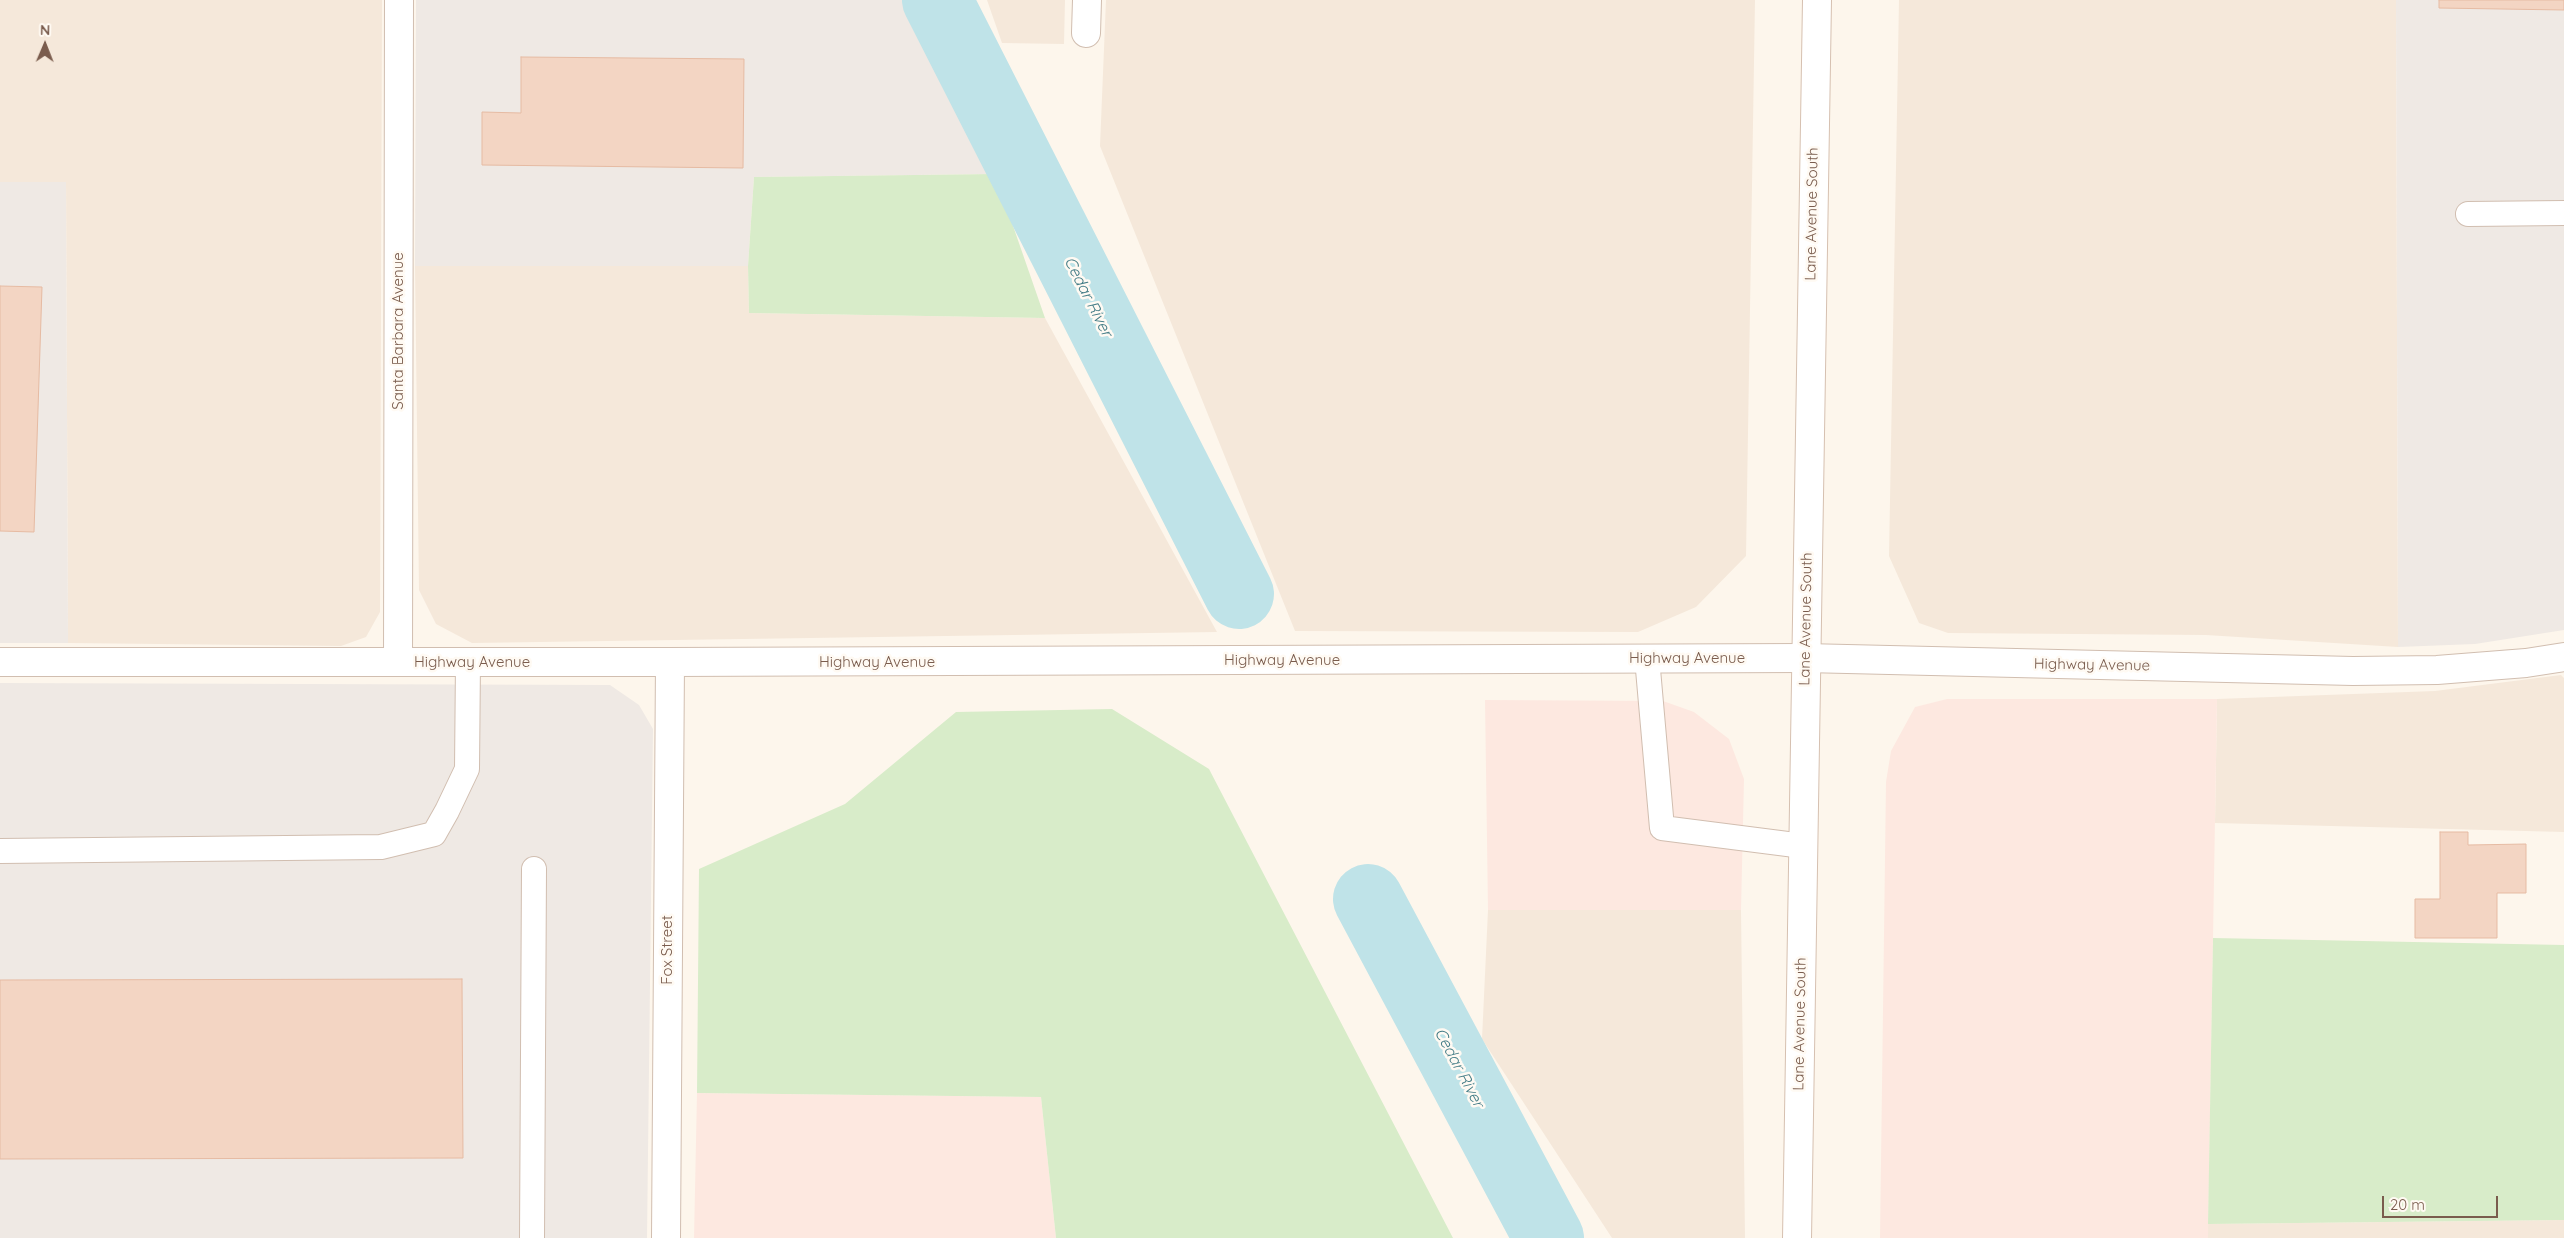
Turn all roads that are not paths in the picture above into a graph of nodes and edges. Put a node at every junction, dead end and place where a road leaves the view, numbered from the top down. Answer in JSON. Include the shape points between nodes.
{"nodes":[{"id":1,"x":399,"y":0,"type":"edge"},
{"id":2,"x":1087,"y":0,"type":"edge"},
{"id":3,"x":1817,"y":0,"type":"edge"},
{"id":4,"x":1086,"y":33,"type":"dead end"},
{"id":5,"x":2564,"y":213,"type":"edge"},
{"id":6,"x":2468,"y":214,"type":"dead end"},
{"id":7,"x":2564,"y":657,"type":"edge"},
{"id":8,"x":1647,"y":658,"type":"junction"},
{"id":9,"x":1805,"y":658,"type":"junction"},
{"id":10,"x":0,"y":662,"type":"edge"},
{"id":11,"x":398,"y":662,"type":"junction"},
{"id":12,"x":468,"y":662,"type":"junction"},
{"id":13,"x":670,"y":662,"type":"junction"},
{"id":14,"x":1803,"y":846,"type":"junction"},
{"id":15,"x":0,"y":851,"type":"edge"},
{"id":16,"x":534,"y":869,"type":"dead end"},
{"id":17,"x":532,"y":1238,"type":"edge"},
{"id":18,"x":666,"y":1238,"type":"edge"},
{"id":19,"x":1797,"y":1238,"type":"edge"}],
"edges":[{"from":1,"to":11,"type":"street","name":"Santa Barbara Avenue"},
{"from":2,"to":4,"type":"street"},
{"from":3,"to":9,"type":"street","name":"Lane Avenue South"},
{"from":5,"to":6,"type":"lane"},
{"from":7,"to":9,"type":"street","name":"Highway Avenue","via":[[2438,670],[2353,671]]},
{"from":8,"to":9,"type":"street","name":"Highway Avenue"},
{"from":8,"to":13,"type":"street","name":"Highway Avenue"},
{"from":8,"to":14,"type":"lane","via":[[1662,828]]},
{"from":9,"to":14,"type":"street","name":"Lane Avenue South"},
{"from":10,"to":11,"type":"street","name":"Highway Avenue"},
{"from":11,"to":12,"type":"street","name":"Highway Avenue"},
{"from":12,"to":13,"type":"street","name":"Highway Avenue"},
{"from":12,"to":15,"type":"lane","via":[[467,769],[434,834],[381,847]]},
{"from":13,"to":18,"type":"street","name":"Fox Street"},
{"from":14,"to":19,"type":"street","name":"Lane Avenue South"},
{"from":16,"to":17,"type":"lane"}]}
